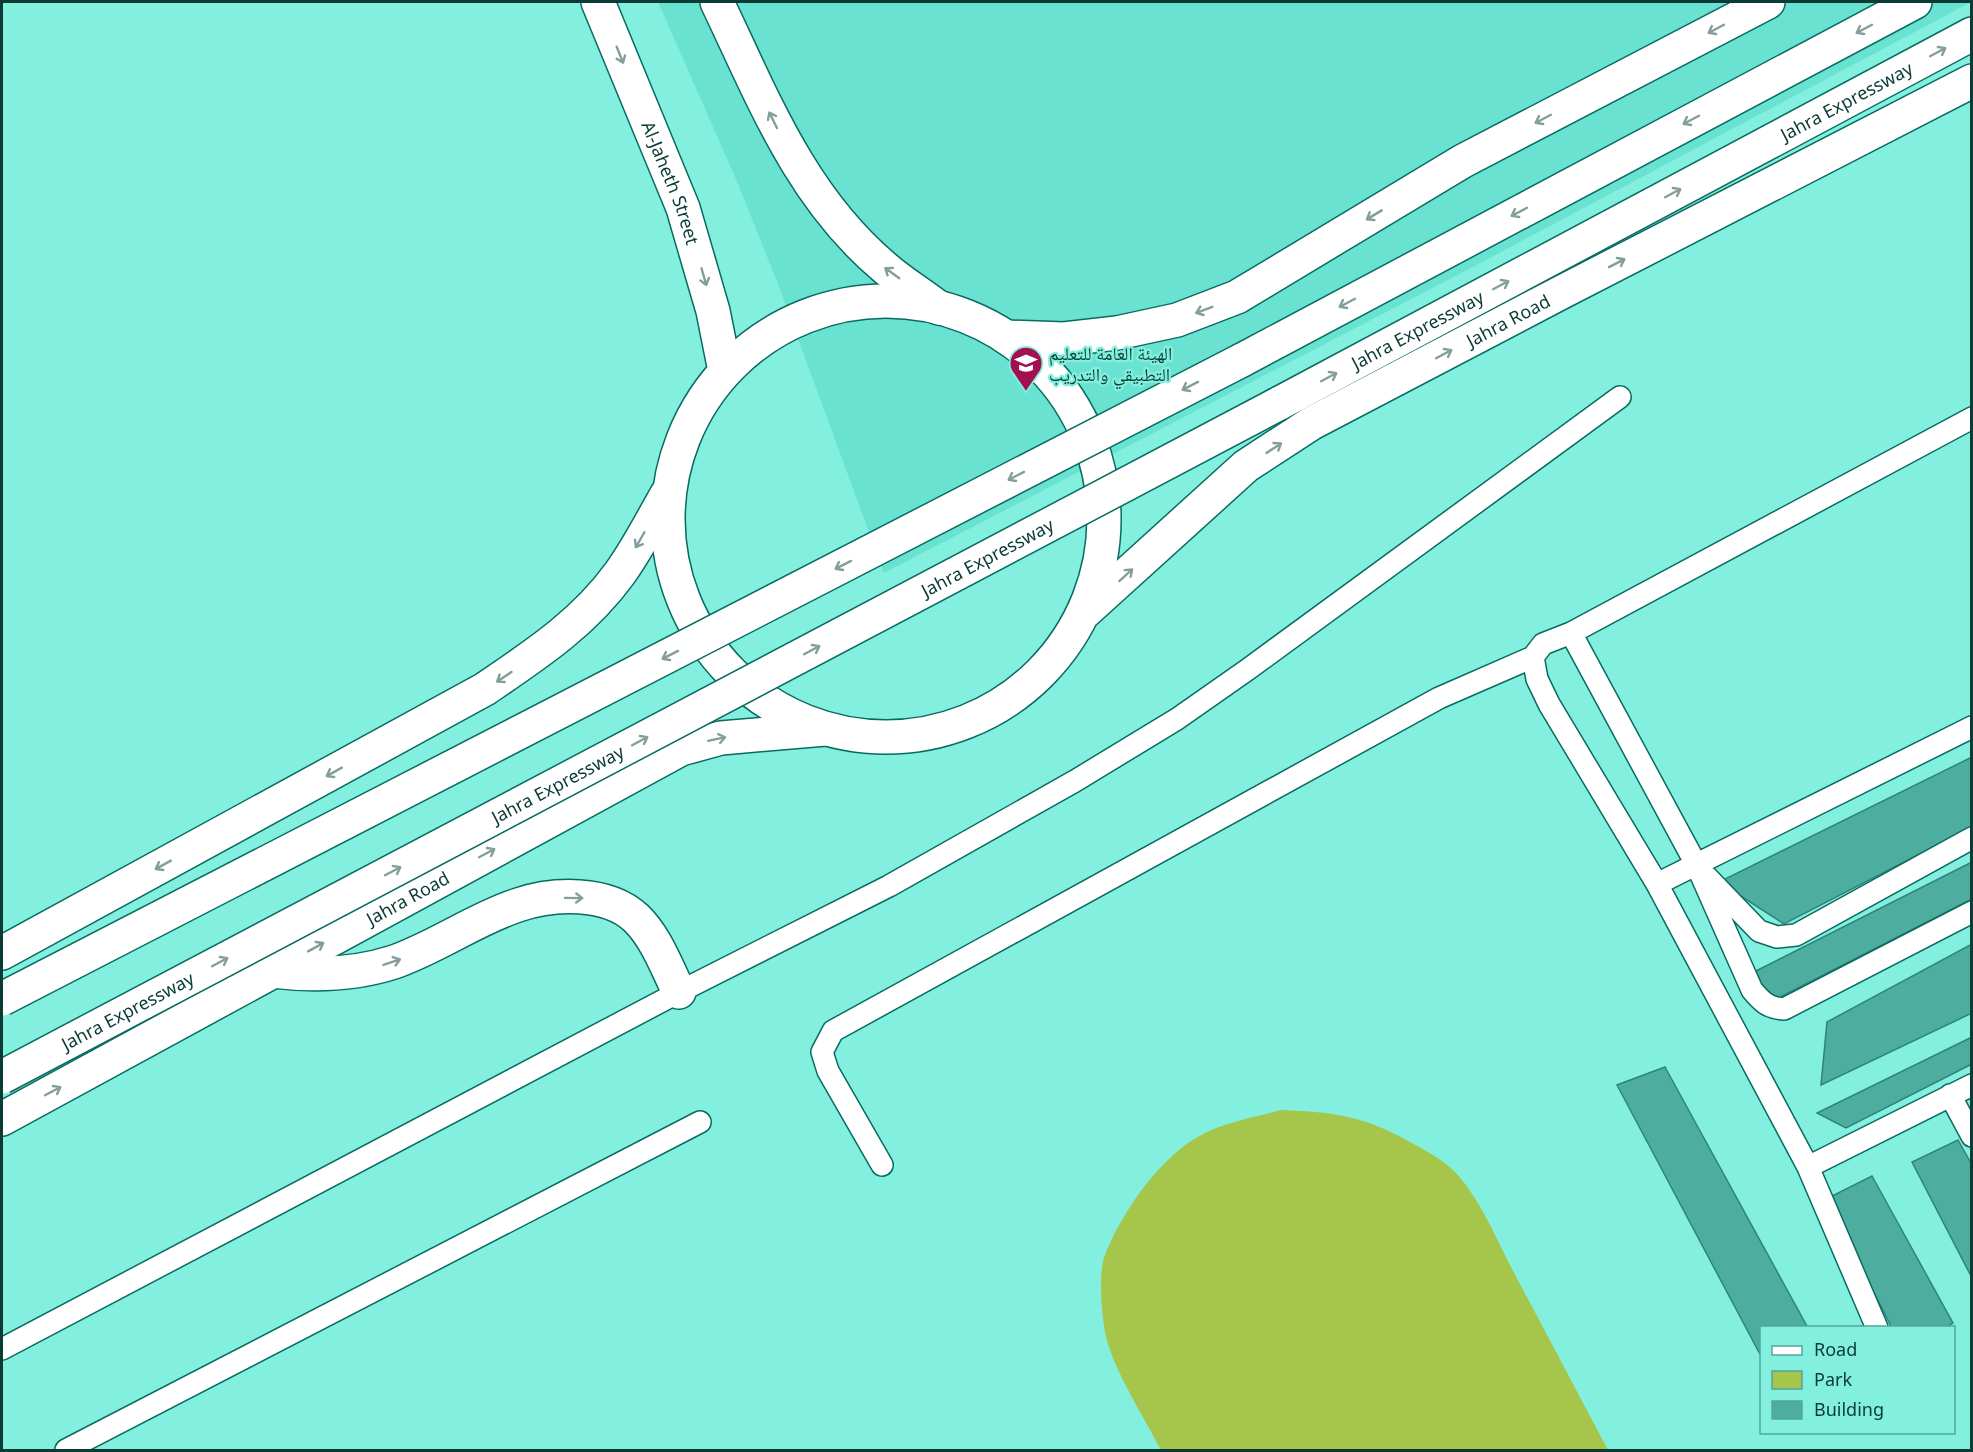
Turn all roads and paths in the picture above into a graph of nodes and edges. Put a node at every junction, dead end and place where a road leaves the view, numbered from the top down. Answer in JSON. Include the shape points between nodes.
{"nodes":[{"id":1,"x":598,"y":2,"type":"edge"},
{"id":2,"x":717,"y":2,"type":"edge"},
{"id":3,"x":1768,"y":2,"type":"edge"},
{"id":4,"x":1915,"y":2,"type":"edge"},
{"id":5,"x":1971,"y":34,"type":"edge"},
{"id":6,"x":1965,"y":88,"type":"edge"},
{"id":7,"x":939,"y":308,"type":"junction"},
{"id":8,"x":1006,"y":337,"type":"junction"},
{"id":9,"x":725,"y":371,"type":"junction"},
{"id":10,"x":1620,"y":397,"type":"dead end"},
{"id":11,"x":1971,"y":418,"type":"edge"},
{"id":12,"x":669,"y":490,"type":"junction"},
{"id":13,"x":1083,"y":614,"type":"junction"},
{"id":14,"x":1571,"y":633,"type":"junction"},
{"id":15,"x":1533,"y":657,"type":"junction"},
{"id":16,"x":1971,"y":727,"type":"edge"},
{"id":17,"x":829,"y":729,"type":"junction"},
{"id":18,"x":1971,"y":838,"type":"edge"},
{"id":19,"x":1697,"y":867,"type":"junction"},
{"id":20,"x":1657,"y":884,"type":"junction"},
{"id":21,"x":1971,"y":912,"type":"edge"},
{"id":22,"x":2,"y":953,"type":"edge"},
{"id":23,"x":272,"y":971,"type":"junction"},
{"id":24,"x":679,"y":992,"type":"junction"},
{"id":25,"x":2,"y":999,"type":"edge"},
{"id":26,"x":2,"y":1077,"type":"edge"},
{"id":27,"x":1971,"y":1085,"type":"edge"},
{"id":28,"x":1950,"y":1095,"type":"junction"},
{"id":29,"x":2,"y":1119,"type":"edge"},
{"id":30,"x":700,"y":1122,"type":"dead end"},
{"id":31,"x":1971,"y":1136,"type":"edge"},
{"id":32,"x":882,"y":1165,"type":"dead end"},
{"id":33,"x":1808,"y":1167,"type":"junction"},
{"id":34,"x":1875,"y":1326,"type":"edge"},
{"id":35,"x":2,"y":1349,"type":"edge"},
{"id":36,"x":66,"y":1450,"type":"edge"}],
"edges":[{"from":1,"to":9,"type":"main road","name":"Al-Jaheth Street","one_way":true,"via":[[683,208],[713,311]]},
{"from":7,"to":2,"type":"main road","one_way":true,"via":[[884,267],[817,195],[788,151]]},
{"from":3,"to":8,"type":"main road","one_way":true,"via":[[1463,162],[1237,297],[1177,320],[1117,333],[1064,339]]},
{"from":4,"to":25,"type":"main road","one_way":true,"bridge":true,"via":[[1242,360]]},
{"from":26,"to":5,"type":"main road","name":"Jahra Expressway","one_way":true,"bridge":true},
{"from":13,"to":6,"type":"main road","name":"Jahra Road","one_way":true,"via":[[1246,466],[1312,423],[1562,291]]},
{"from":7,"to":8,"type":"main road"},
{"from":7,"to":9,"type":"main road","via":[[884,302],[840,306],[808,315],[750,348]]},
{"from":8,"to":13,"type":"main road","via":[[1034,358],[1064,393],[1092,445],[1105,513],[1103,547]]},
{"from":9,"to":12,"type":"main road","via":[[688,426]]},
{"from":10,"to":24,"type":"lane","via":[[1177,719],[889,886]]},
{"from":11,"to":14,"type":"lane"},
{"from":12,"to":17,"type":"main road","via":[[667,524],[680,593],[714,654],[765,700]]},
{"from":12,"to":22,"type":"main road","one_way":true,"via":[[621,572],[589,611],[551,645],[485,689]]},
{"from":13,"to":17,"type":"main road","via":[[1052,660],[1020,691],[961,723],[896,736]]},
{"from":14,"to":15,"type":"lane","via":[[1543,644]]},
{"from":14,"to":19,"type":"lane"},
{"from":15,"to":20,"type":"lane","via":[[1548,704]]},
{"from":15,"to":32,"type":"lane","via":[[1439,698],[833,1030],[822,1052],[828,1071]]},
{"from":16,"to":19,"type":"lane"},
{"from":23,"to":17,"type":"main road","name":"Jahra Road","one_way":true,"via":[[681,749],[721,738]]},
{"from":18,"to":19,"type":"lane","via":[[1796,935],[1777,938],[1759,931]]},
{"from":19,"to":20,"type":"lane"},
{"from":19,"to":21,"type":"lane","via":[[1752,990],[1771,1008],[1784,1009]]},
{"from":20,"to":33,"type":"lane"},
{"from":23,"to":24,"type":"main road","one_way":true,"via":[[302,974],[363,970],[421,952],[518,905],[578,897],[608,902],[635,917],[653,939]]},
{"from":29,"to":23,"type":"main road","name":"Jahra Road","one_way":true},
{"from":24,"to":35,"type":"lane"},
{"from":27,"to":28,"type":"lane"},
{"from":28,"to":31,"type":"lane"},
{"from":28,"to":33,"type":"lane"},
{"from":30,"to":36,"type":"lane"},
{"from":33,"to":34,"type":"lane"}]}
